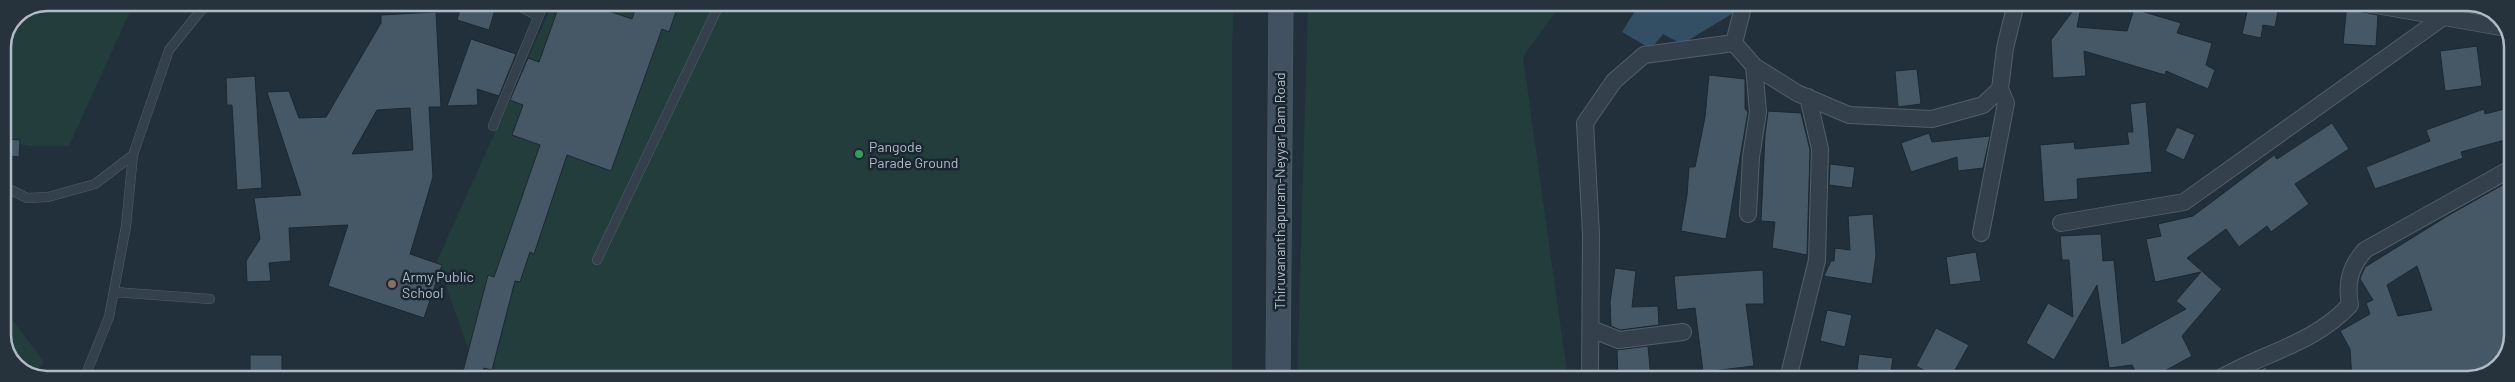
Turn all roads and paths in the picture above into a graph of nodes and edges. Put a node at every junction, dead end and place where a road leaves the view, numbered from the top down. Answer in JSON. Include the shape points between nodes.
{"nodes":[{"id":1,"x":200,"y":11,"type":"edge"},
{"id":2,"x":529,"y":11,"type":"edge"},
{"id":3,"x":540,"y":11,"type":"edge"},
{"id":4,"x":716,"y":11,"type":"edge"},
{"id":5,"x":1281,"y":12,"type":"edge"},
{"id":6,"x":1742,"y":12,"type":"edge"},
{"id":7,"x":2014,"y":12,"type":"edge"},
{"id":8,"x":2411,"y":12,"type":"edge"},
{"id":9,"x":538,"y":16,"type":"junction"},
{"id":10,"x":2442,"y":18,"type":"junction"},
{"id":11,"x":2498,"y":27,"type":"edge"},
{"id":12,"x":1734,"y":43,"type":"junction"},
{"id":13,"x":1754,"y":66,"type":"junction"},
{"id":14,"x":2000,"y":89,"type":"junction"},
{"id":15,"x":1808,"y":97,"type":"junction"},
{"id":16,"x":493,"y":126,"type":"dead end"},
{"id":17,"x":133,"y":155,"type":"junction"},
{"id":18,"x":2504,"y":173,"type":"edge"},
{"id":19,"x":11,"y":190,"type":"edge"},
{"id":20,"x":1748,"y":214,"type":"dead end"},
{"id":21,"x":2061,"y":223,"type":"dead end"},
{"id":22,"x":1982,"y":234,"type":"dead end"},
{"id":23,"x":597,"y":260,"type":"dead end"},
{"id":24,"x":114,"y":292,"type":"junction"},
{"id":25,"x":210,"y":299,"type":"dead end"},
{"id":26,"x":1590,"y":329,"type":"junction"},
{"id":27,"x":1683,"y":332,"type":"dead end"},
{"id":28,"x":88,"y":370,"type":"edge"},
{"id":29,"x":1278,"y":371,"type":"edge"},
{"id":30,"x":1590,"y":371,"type":"edge"},
{"id":31,"x":1790,"y":371,"type":"edge"},
{"id":32,"x":2234,"y":371,"type":"edge"}],
"edges":[{"from":1,"to":17,"type":"lane","via":[[169,50]]},
{"from":2,"to":9,"type":"lane"},
{"from":3,"to":9,"type":"lane"},
{"from":4,"to":23,"type":"lane"},
{"from":5,"to":29,"type":"main road","name":"Thiruvananthapuram-Neyyar Dam Road"},
{"from":6,"to":12,"type":"street"},
{"from":7,"to":14,"type":"street"},
{"from":8,"to":10,"type":"street"},
{"from":9,"to":16,"type":"lane"},
{"from":10,"to":11,"type":"street"},
{"from":10,"to":21,"type":"street","via":[[2184,202]]},
{"from":12,"to":13,"type":"street"},
{"from":12,"to":26,"type":"street","via":[[1644,55],[1614,81],[1585,123],[1591,234]]},
{"from":13,"to":15,"type":"street"},
{"from":13,"to":20,"type":"street","via":[[1758,112]]},
{"from":14,"to":15,"type":"street","via":[[1983,105],[1932,119],[1849,115]]},
{"from":14,"to":22,"type":"street","via":[[2006,103]]},
{"from":15,"to":31,"type":"street","via":[[1820,149],[1817,260]]},
{"from":17,"to":19,"type":"lane","via":[[95,184],[48,197],[27,198]]},
{"from":17,"to":24,"type":"lane","via":[[126,226]]},
{"from":18,"to":32,"type":"street","via":[[2365,250],[2350,273],[2350,305],[2336,320],[2308,339]]},
{"from":24,"to":25,"type":"lane"},
{"from":24,"to":28,"type":"lane","via":[[109,317]]},
{"from":26,"to":27,"type":"street","via":[[1619,340]]},
{"from":26,"to":30,"type":"street"}]}
